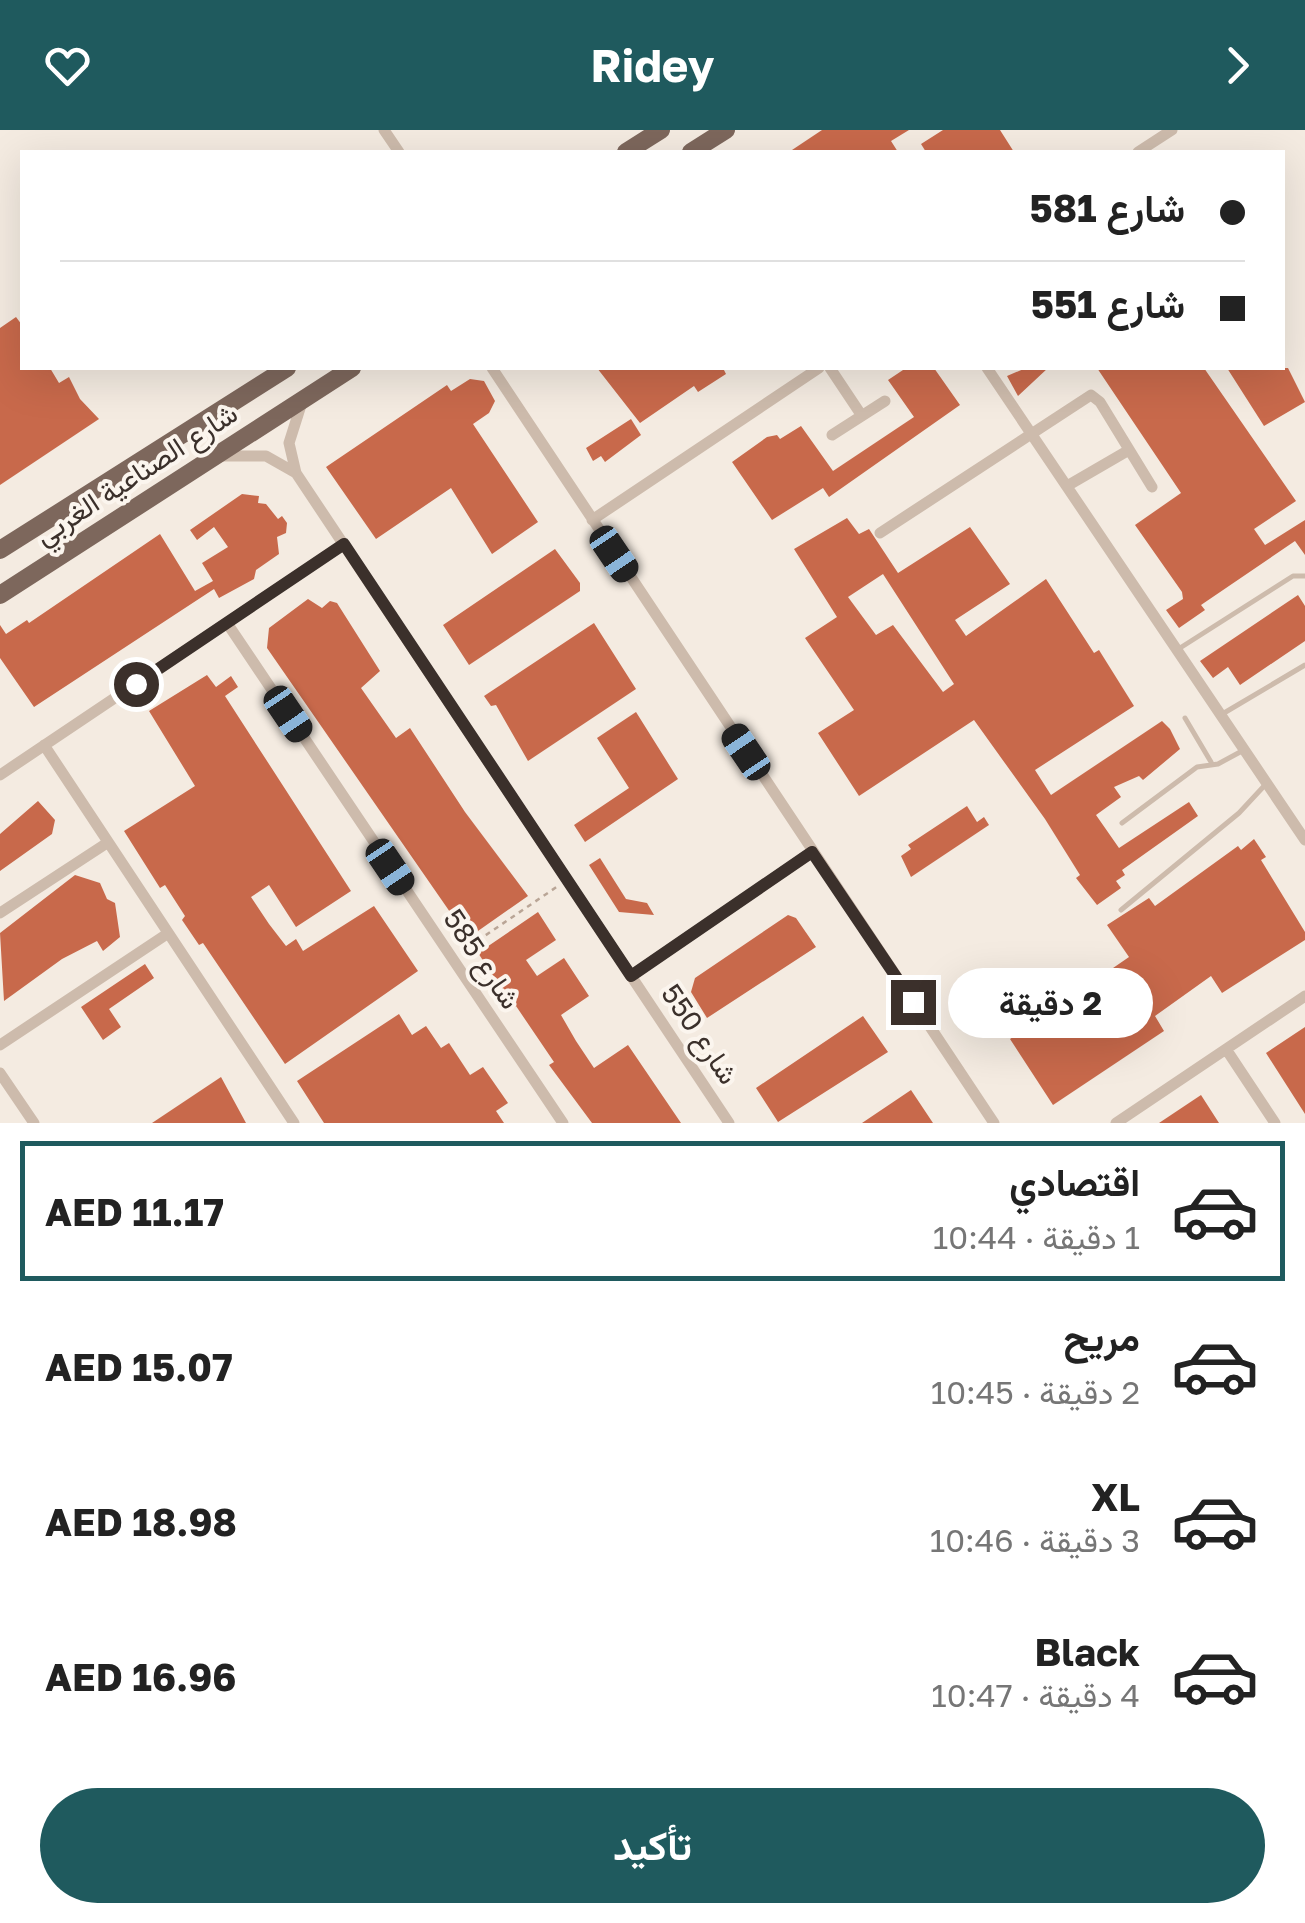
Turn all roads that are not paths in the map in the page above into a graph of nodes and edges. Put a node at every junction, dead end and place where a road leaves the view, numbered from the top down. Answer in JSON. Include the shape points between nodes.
{"nodes":[{"id":1,"x":661,"y":130,"type":"edge"},
{"id":2,"x":726,"y":130,"type":"edge"},
{"id":3,"x":1172,"y":130,"type":"edge"},
{"id":4,"x":629,"y":150,"type":"edge"},
{"id":5,"x":694,"y":150,"type":"edge"},
{"id":6,"x":1141,"y":150,"type":"edge"},
{"id":7,"x":284,"y":370,"type":"edge"},
{"id":8,"x":349,"y":370,"type":"edge"},
{"id":9,"x":493,"y":370,"type":"edge"},
{"id":10,"x":815,"y":370,"type":"edge"},
{"id":11,"x":831,"y":370,"type":"edge"},
{"id":12,"x":988,"y":370,"type":"edge"},
{"id":13,"x":304,"y":398,"type":"junction"},
{"id":14,"x":885,"y":401,"type":"dead end"},
{"id":15,"x":862,"y":416,"type":"junction"},
{"id":16,"x":1031,"y":433,"type":"junction"},
{"id":17,"x":832,"y":435,"type":"dead end"},
{"id":18,"x":1129,"y":450,"type":"junction"},
{"id":19,"x":212,"y":458,"type":"junction"},
{"id":20,"x":296,"y":474,"type":"junction"},
{"id":21,"x":1067,"y":486,"type":"junction"},
{"id":22,"x":1152,"y":487,"type":"dead end"},
{"id":23,"x":592,"y":520,"type":"junction"},
{"id":24,"x":880,"y":533,"type":"dead end"},
{"id":25,"x":344,"y":544,"type":"junction"},
{"id":26,"x":0,"y":550,"type":"edge"},
{"id":27,"x":1305,"y":576,"type":"edge"},
{"id":28,"x":0,"y":595,"type":"edge"},
{"id":29,"x":228,"y":623,"type":"junction"},
{"id":30,"x":1177,"y":650,"type":"junction"},
{"id":31,"x":1305,"y":666,"type":"edge"},
{"id":32,"x":1221,"y":715,"type":"junction"},
{"id":33,"x":1185,"y":718,"type":"dead end"},
{"id":34,"x":44,"y":745,"type":"junction"},
{"id":35,"x":1244,"y":750,"type":"junction"},
{"id":36,"x":1211,"y":762,"type":"junction"},
{"id":37,"x":0,"y":775,"type":"edge"},
{"id":38,"x":1267,"y":783,"type":"junction"},
{"id":39,"x":1122,"y":823,"type":"dead end"},
{"id":40,"x":1305,"y":840,"type":"edge"},
{"id":41,"x":108,"y":843,"type":"junction"},
{"id":42,"x":812,"y":852,"type":"junction"},
{"id":43,"x":1120,"y":910,"type":"dead end"},
{"id":44,"x":0,"y":912,"type":"edge"},
{"id":45,"x":167,"y":934,"type":"junction"},
{"id":46,"x":631,"y":976,"type":"junction"},
{"id":47,"x":1305,"y":996,"type":"edge"},
{"id":48,"x":0,"y":1046,"type":"edge"},
{"id":49,"x":1226,"y":1049,"type":"junction"},
{"id":50,"x":0,"y":1073,"type":"edge"},
{"id":51,"x":34,"y":1123,"type":"edge"},
{"id":52,"x":294,"y":1123,"type":"edge"},
{"id":53,"x":563,"y":1123,"type":"edge"},
{"id":54,"x":730,"y":1123,"type":"edge"},
{"id":55,"x":994,"y":1123,"type":"edge"},
{"id":56,"x":1116,"y":1123,"type":"edge"},
{"id":57,"x":1275,"y":1123,"type":"edge"}],
"edges":[{"from":1,"to":4,"type":"main road"},
{"from":2,"to":5,"type":"main road"},
{"from":3,"to":6,"type":"street"},
{"from":7,"to":26,"type":"main road","name":"شارع الصناعية الغربي"},
{"from":8,"to":13,"type":"main road","name":"شارع الصناعية الغربي"},
{"from":9,"to":23,"type":"street"},
{"from":10,"to":23,"type":"street"},
{"from":11,"to":15,"type":"street"},
{"from":12,"to":16,"type":"street"},
{"from":13,"to":19,"type":"main road","name":"شارع الصناعية الغربي"},
{"from":13,"to":20,"type":"street","via":[[289,443]]},
{"from":14,"to":15,"type":"street"},
{"from":15,"to":17,"type":"street"},
{"from":16,"to":18,"type":"street","via":[[1064,404],[1096,396]]},
{"from":16,"to":21,"type":"street"},
{"from":16,"to":24,"type":"street"},
{"from":18,"to":21,"type":"street"},
{"from":18,"to":22,"type":"street"},
{"from":19,"to":20,"type":"street","via":[[266,456]]},
{"from":19,"to":28,"type":"main road","name":"شارع الصناعية الغربي"},
{"from":20,"to":25,"type":"street","name":"شارع 550"},
{"from":21,"to":30,"type":"street"},
{"from":23,"to":42,"type":"street"},
{"from":25,"to":29,"type":"street"},
{"from":25,"to":46,"type":"street","name":"شارع 550"},
{"from":27,"to":30,"type":"lane","via":[[1293,576]]},
{"from":29,"to":34,"type":"street"},
{"from":29,"to":53,"type":"street","name":"شارع 585"},
{"from":30,"to":32,"type":"street"},
{"from":31,"to":32,"type":"lane"},
{"from":32,"to":35,"type":"street"},
{"from":33,"to":36,"type":"lane"},
{"from":34,"to":37,"type":"street"},
{"from":34,"to":41,"type":"street"},
{"from":35,"to":36,"type":"lane"},
{"from":35,"to":38,"type":"street"},
{"from":36,"to":39,"type":"lane"},
{"from":38,"to":40,"type":"street"},
{"from":38,"to":43,"type":"lane"},
{"from":41,"to":44,"type":"street"},
{"from":41,"to":45,"type":"street"},
{"from":42,"to":46,"type":"street"},
{"from":42,"to":55,"type":"street"},
{"from":45,"to":48,"type":"street"},
{"from":45,"to":52,"type":"street"},
{"from":46,"to":54,"type":"street","name":"شارع 550"},
{"from":47,"to":49,"type":"street"},
{"from":49,"to":56,"type":"street"},
{"from":49,"to":57,"type":"street"},
{"from":50,"to":51,"type":"street"}]}
